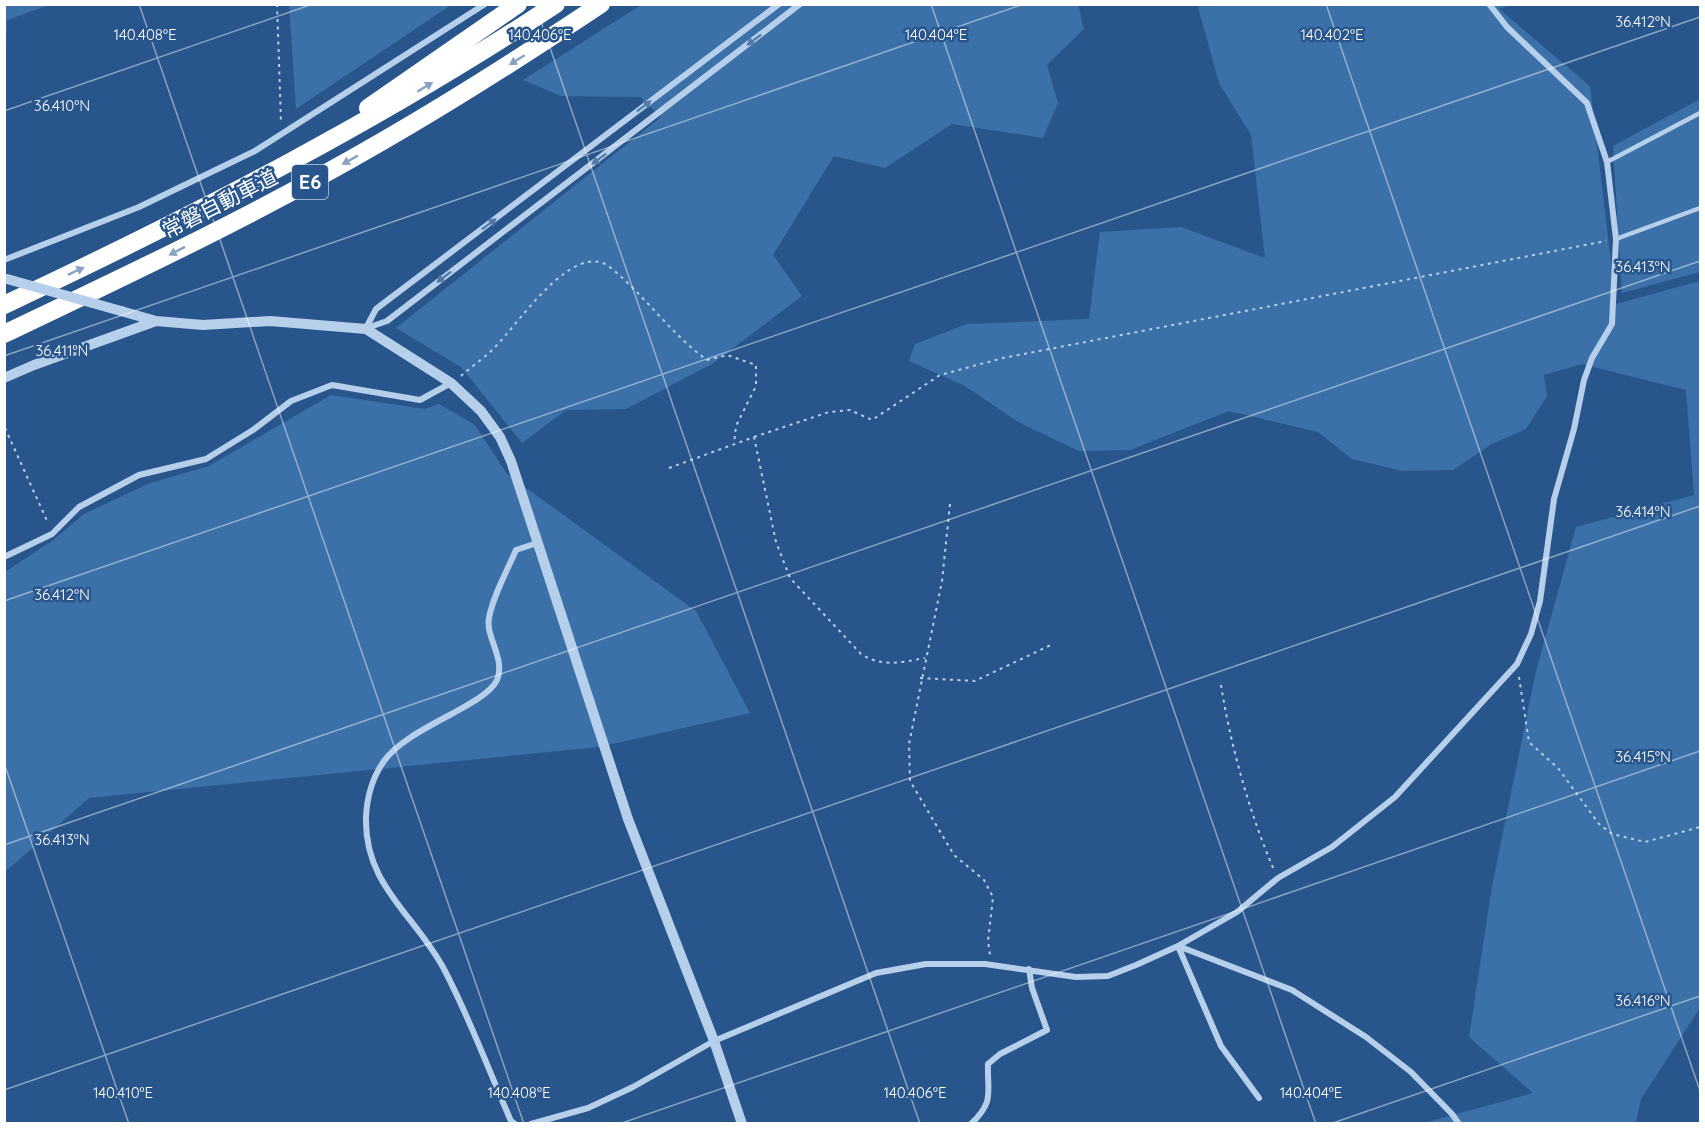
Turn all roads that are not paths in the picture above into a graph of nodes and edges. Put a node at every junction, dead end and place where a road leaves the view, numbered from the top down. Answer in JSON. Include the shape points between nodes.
{"nodes":[{"id":1,"x":485,"y":4,"type":"edge"},
{"id":2,"x":518,"y":4,"type":"edge"},
{"id":3,"x":556,"y":4,"type":"edge"},
{"id":4,"x":601,"y":4,"type":"edge"},
{"id":5,"x":779,"y":4,"type":"edge"},
{"id":6,"x":800,"y":4,"type":"edge"},
{"id":7,"x":1489,"y":4,"type":"edge"},
{"id":8,"x":1701,"y":113,"type":"edge"},
{"id":9,"x":1607,"y":162,"type":"junction"},
{"id":10,"x":283,"y":168,"type":"junction"},
{"id":11,"x":1701,"y":208,"type":"edge"},
{"id":12,"x":1616,"y":239,"type":"junction"},
{"id":13,"x":4,"y":260,"type":"edge"},
{"id":14,"x":6,"y":279,"type":"edge"},
{"id":15,"x":4,"y":305,"type":"edge"},
{"id":16,"x":156,"y":321,"type":"junction"},
{"id":17,"x":366,"y":329,"type":"junction"},
{"id":18,"x":4,"y":334,"type":"edge"},
{"id":19,"x":4,"y":378,"type":"edge"},
{"id":20,"x":451,"y":383,"type":"junction"},
{"id":21,"x":537,"y":543,"type":"junction"},
{"id":22,"x":4,"y":556,"type":"edge"},
{"id":23,"x":1178,"y":946,"type":"junction"},
{"id":24,"x":1029,"y":969,"type":"junction"},
{"id":25,"x":714,"y":1041,"type":"junction"},
{"id":26,"x":1259,"y":1098,"type":"dead end"},
{"id":27,"x":515,"y":1124,"type":"edge"},
{"id":28,"x":531,"y":1124,"type":"edge"},
{"id":29,"x":742,"y":1124,"type":"edge"},
{"id":30,"x":971,"y":1124,"type":"edge"},
{"id":31,"x":1459,"y":1124,"type":"edge"}],
"edges":[{"from":1,"to":13,"type":"street","via":[[255,152],[139,207]]},
{"from":2,"to":10,"type":"highway"},
{"from":10,"to":3,"type":"highway","name":"常磐自動車道","number":"E6","one_way":true,"via":[[367,122]]},
{"from":4,"to":18,"type":"highway","name":"常磐自動車道","number":"E6","one_way":true,"via":[[381,143],[172,254]]},
{"from":17,"to":5,"type":"street","one_way":true,"via":[[376,309]]},
{"from":6,"to":17,"type":"street","one_way":true,"via":[[387,321]]},
{"from":7,"to":9,"type":"street","via":[[1507,27],[1587,103]]},
{"from":8,"to":9,"type":"lane"},
{"from":9,"to":12,"type":"street"},
{"from":15,"to":10,"type":"highway","name":"常磐自動車道","number":"E6","one_way":true},
{"from":11,"to":12,"type":"lane"},
{"from":12,"to":23,"type":"street","via":[[1612,324],[1584,380],[1554,499],[1540,601],[1517,664],[1395,797],[1332,847],[1278,878],[1237,912]]},
{"from":14,"to":16,"type":"street","bridge":true},
{"from":16,"to":17,"type":"street","via":[[203,326],[270,321]]},
{"from":16,"to":19,"type":"street"},
{"from":17,"to":20,"type":"street"},
{"from":20,"to":21,"type":"street","via":[[481,411],[500,437]]},
{"from":20,"to":22,"type":"street","via":[[420,400],[332,385],[291,401],[206,459],[139,475],[80,507],[52,534]]},
{"from":21,"to":25,"type":"street","via":[[628,819]]},
{"from":21,"to":27,"type":"street","via":[[516,550],[488,619],[496,648],[498,679],[473,701],[401,742],[376,772],[366,809],[368,851],[376,872],[444,970]]},
{"from":23,"to":24,"type":"street","via":[[1108,976],[1076,977]]},
{"from":23,"to":26,"type":"street","via":[[1221,1046]]},
{"from":23,"to":31,"type":"street","via":[[1301,996],[1411,1072]]},
{"from":24,"to":25,"type":"street","via":[[926,964],[876,973]]},
{"from":24,"to":30,"type":"street","via":[[1047,1030],[988,1064],[990,1096],[985,1110]]},
{"from":25,"to":28,"type":"street","via":[[588,1108]]},
{"from":25,"to":29,"type":"street"}]}
